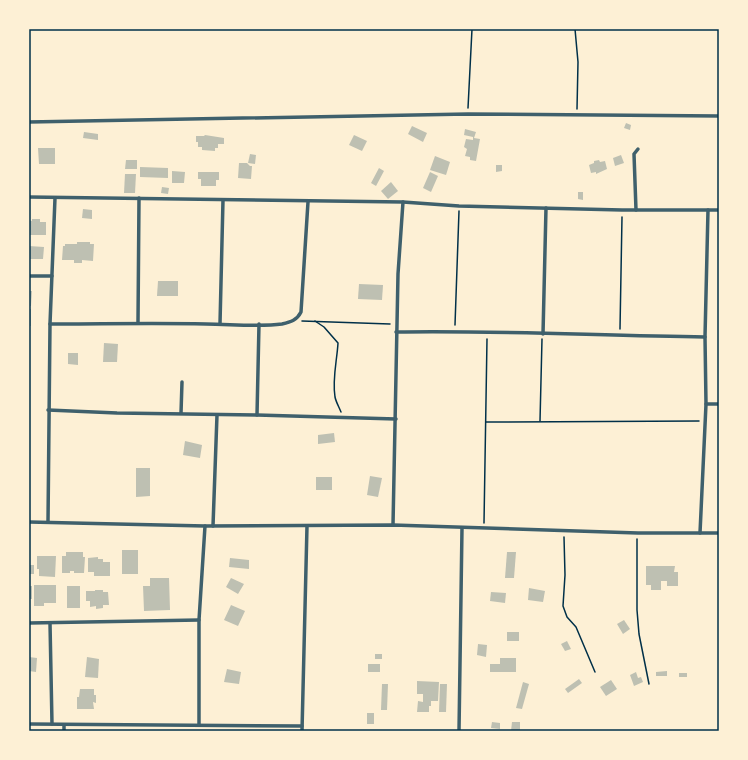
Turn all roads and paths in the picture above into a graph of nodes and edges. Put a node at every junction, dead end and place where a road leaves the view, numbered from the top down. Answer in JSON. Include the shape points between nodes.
{"nodes":[{"id":1,"x":472,"y":29,"type":"edge"},
{"id":2,"x":575,"y":29,"type":"edge"},
{"id":3,"x":468,"y":114,"type":"junction"},
{"id":4,"x":577,"y":115,"type":"junction"},
{"id":5,"x":719,"y":116,"type":"edge"},
{"id":6,"x":29,"y":122,"type":"edge"},
{"id":7,"x":638,"y":149,"type":"dead end"},
{"id":8,"x":29,"y":197,"type":"edge"},
{"id":9,"x":55,"y":198,"type":"junction"},
{"id":10,"x":139,"y":198,"type":"junction"},
{"id":11,"x":223,"y":200,"type":"junction"},
{"id":12,"x":308,"y":202,"type":"junction"},
{"id":13,"x":403,"y":202,"type":"junction"},
{"id":14,"x":459,"y":206,"type":"junction"},
{"id":15,"x":546,"y":208,"type":"junction"},
{"id":16,"x":622,"y":210,"type":"junction"},
{"id":17,"x":636,"y":210,"type":"junction"},
{"id":18,"x":708,"y":210,"type":"junction"},
{"id":19,"x":719,"y":210,"type":"edge"},
{"id":20,"x":29,"y":276,"type":"edge"},
{"id":21,"x":52,"y":276,"type":"junction"},
{"id":22,"x":294,"y":320,"type":"junction"},
{"id":23,"x":315,"y":321,"type":"junction"},
{"id":24,"x":138,"y":323,"type":"junction"},
{"id":25,"x":50,"y":324,"type":"junction"},
{"id":26,"x":220,"y":324,"type":"junction"},
{"id":27,"x":259,"y":324,"type":"junction"},
{"id":28,"x":397,"y":324,"type":"junction"},
{"id":29,"x":455,"y":331,"type":"junction"},
{"id":30,"x":396,"y":332,"type":"junction"},
{"id":31,"x":487,"y":332,"type":"junction"},
{"id":32,"x":542,"y":334,"type":"junction"},
{"id":33,"x":620,"y":337,"type":"junction"},
{"id":34,"x":705,"y":337,"type":"junction"},
{"id":35,"x":182,"y":382,"type":"dead end"},
{"id":36,"x":706,"y":404,"type":"junction"},
{"id":37,"x":719,"y":404,"type":"edge"},
{"id":38,"x":48,"y":410,"type":"junction"},
{"id":39,"x":181,"y":413,"type":"junction"},
{"id":40,"x":217,"y":415,"type":"junction"},
{"id":41,"x":257,"y":415,"type":"junction"},
{"id":42,"x":343,"y":418,"type":"junction"},
{"id":43,"x":396,"y":419,"type":"junction"},
{"id":44,"x":540,"y":421,"type":"junction"},
{"id":45,"x":705,"y":421,"type":"junction"},
{"id":46,"x":486,"y":422,"type":"junction"},
{"id":47,"x":29,"y":522,"type":"edge"},
{"id":48,"x":48,"y":522,"type":"junction"},
{"id":49,"x":393,"y":525,"type":"junction"},
{"id":50,"x":205,"y":526,"type":"junction"},
{"id":51,"x":213,"y":526,"type":"junction"},
{"id":52,"x":307,"y":526,"type":"junction"},
{"id":53,"x":462,"y":528,"type":"junction"},
{"id":54,"x":483,"y":529,"type":"junction"},
{"id":55,"x":564,"y":531,"type":"junction"},
{"id":56,"x":638,"y":533,"type":"junction"},
{"id":57,"x":700,"y":533,"type":"junction"},
{"id":58,"x":719,"y":533,"type":"edge"},
{"id":59,"x":199,"y":620,"type":"junction"},
{"id":60,"x":29,"y":623,"type":"edge"},
{"id":61,"x":50,"y":623,"type":"junction"},
{"id":62,"x":595,"y":672,"type":"dead end"},
{"id":63,"x":649,"y":684,"type":"dead end"},
{"id":64,"x":29,"y":724,"type":"edge"},
{"id":65,"x":52,"y":724,"type":"junction"},
{"id":66,"x":64,"y":724,"type":"junction"},
{"id":67,"x":199,"y":725,"type":"junction"},
{"id":68,"x":302,"y":726,"type":"junction"},
{"id":69,"x":64,"y":731,"type":"edge"},
{"id":70,"x":302,"y":731,"type":"edge"},
{"id":71,"x":459,"y":731,"type":"edge"}],
"edges":[{"from":1,"to":3,"type":"path"},
{"from":2,"to":4,"type":"path","via":[[578,62]]},
{"from":3,"to":4,"type":"street"},
{"from":3,"to":6,"type":"street"},
{"from":4,"to":5,"type":"street"},
{"from":7,"to":17,"type":"street","via":[[634,154]]},
{"from":8,"to":9,"type":"street"},
{"from":9,"to":10,"type":"street"},
{"from":9,"to":21,"type":"street"},
{"from":10,"to":11,"type":"street"},
{"from":10,"to":24,"type":"street"},
{"from":11,"to":12,"type":"street"},
{"from":11,"to":26,"type":"street"},
{"from":12,"to":13,"type":"street"},
{"from":12,"to":22,"type":"street","via":[[303,298],[299,317]]},
{"from":13,"to":14,"type":"street"},
{"from":13,"to":28,"type":"street"},
{"from":14,"to":15,"type":"street"},
{"from":14,"to":29,"type":"path"},
{"from":15,"to":16,"type":"street"},
{"from":15,"to":32,"type":"street"},
{"from":16,"to":17,"type":"street"},
{"from":16,"to":33,"type":"path"},
{"from":17,"to":18,"type":"street"},
{"from":18,"to":19,"type":"street"},
{"from":18,"to":34,"type":"street"},
{"from":20,"to":21,"type":"street"},
{"from":21,"to":25,"type":"street"},
{"from":22,"to":23,"type":"path"},
{"from":22,"to":27,"type":"street","via":[[282,324]]},
{"from":23,"to":28,"type":"path"},
{"from":23,"to":42,"type":"path","via":[[338,343],[334,378],[336,398]]},
{"from":24,"to":25,"type":"street"},
{"from":24,"to":26,"type":"street"},
{"from":25,"to":38,"type":"street"},
{"from":26,"to":27,"type":"street"},
{"from":27,"to":41,"type":"street"},
{"from":28,"to":30,"type":"street"},
{"from":29,"to":30,"type":"street"},
{"from":29,"to":31,"type":"street"},
{"from":30,"to":43,"type":"street"},
{"from":31,"to":32,"type":"street"},
{"from":31,"to":46,"type":"path"},
{"from":32,"to":33,"type":"street"},
{"from":32,"to":44,"type":"path"},
{"from":33,"to":34,"type":"street"},
{"from":34,"to":36,"type":"street"},
{"from":35,"to":39,"type":"street"},
{"from":36,"to":37,"type":"street"},
{"from":36,"to":45,"type":"street"},
{"from":38,"to":39,"type":"street"},
{"from":38,"to":48,"type":"street"},
{"from":39,"to":40,"type":"street"},
{"from":40,"to":41,"type":"street"},
{"from":40,"to":51,"type":"street"},
{"from":41,"to":42,"type":"street"},
{"from":42,"to":43,"type":"street"},
{"from":43,"to":49,"type":"street"},
{"from":44,"to":45,"type":"path"},
{"from":44,"to":46,"type":"path"},
{"from":45,"to":57,"type":"street"},
{"from":46,"to":54,"type":"path"},
{"from":47,"to":48,"type":"street"},
{"from":48,"to":50,"type":"street"},
{"from":49,"to":52,"type":"street"},
{"from":49,"to":53,"type":"street"},
{"from":50,"to":51,"type":"street"},
{"from":50,"to":59,"type":"street"},
{"from":51,"to":52,"type":"street"},
{"from":52,"to":68,"type":"street"},
{"from":53,"to":54,"type":"street"},
{"from":53,"to":71,"type":"street"},
{"from":54,"to":55,"type":"street"},
{"from":55,"to":56,"type":"street"},
{"from":55,"to":62,"type":"path","via":[[563,606],[567,617],[576,627]]},
{"from":56,"to":57,"type":"street"},
{"from":56,"to":63,"type":"path","via":[[637,610]]},
{"from":57,"to":58,"type":"street"},
{"from":59,"to":61,"type":"street"},
{"from":59,"to":67,"type":"street"},
{"from":60,"to":61,"type":"street"},
{"from":61,"to":65,"type":"street"},
{"from":64,"to":65,"type":"street"},
{"from":65,"to":66,"type":"street"},
{"from":66,"to":67,"type":"street"},
{"from":66,"to":69,"type":"street"},
{"from":67,"to":68,"type":"street"},
{"from":68,"to":70,"type":"street"}]}
